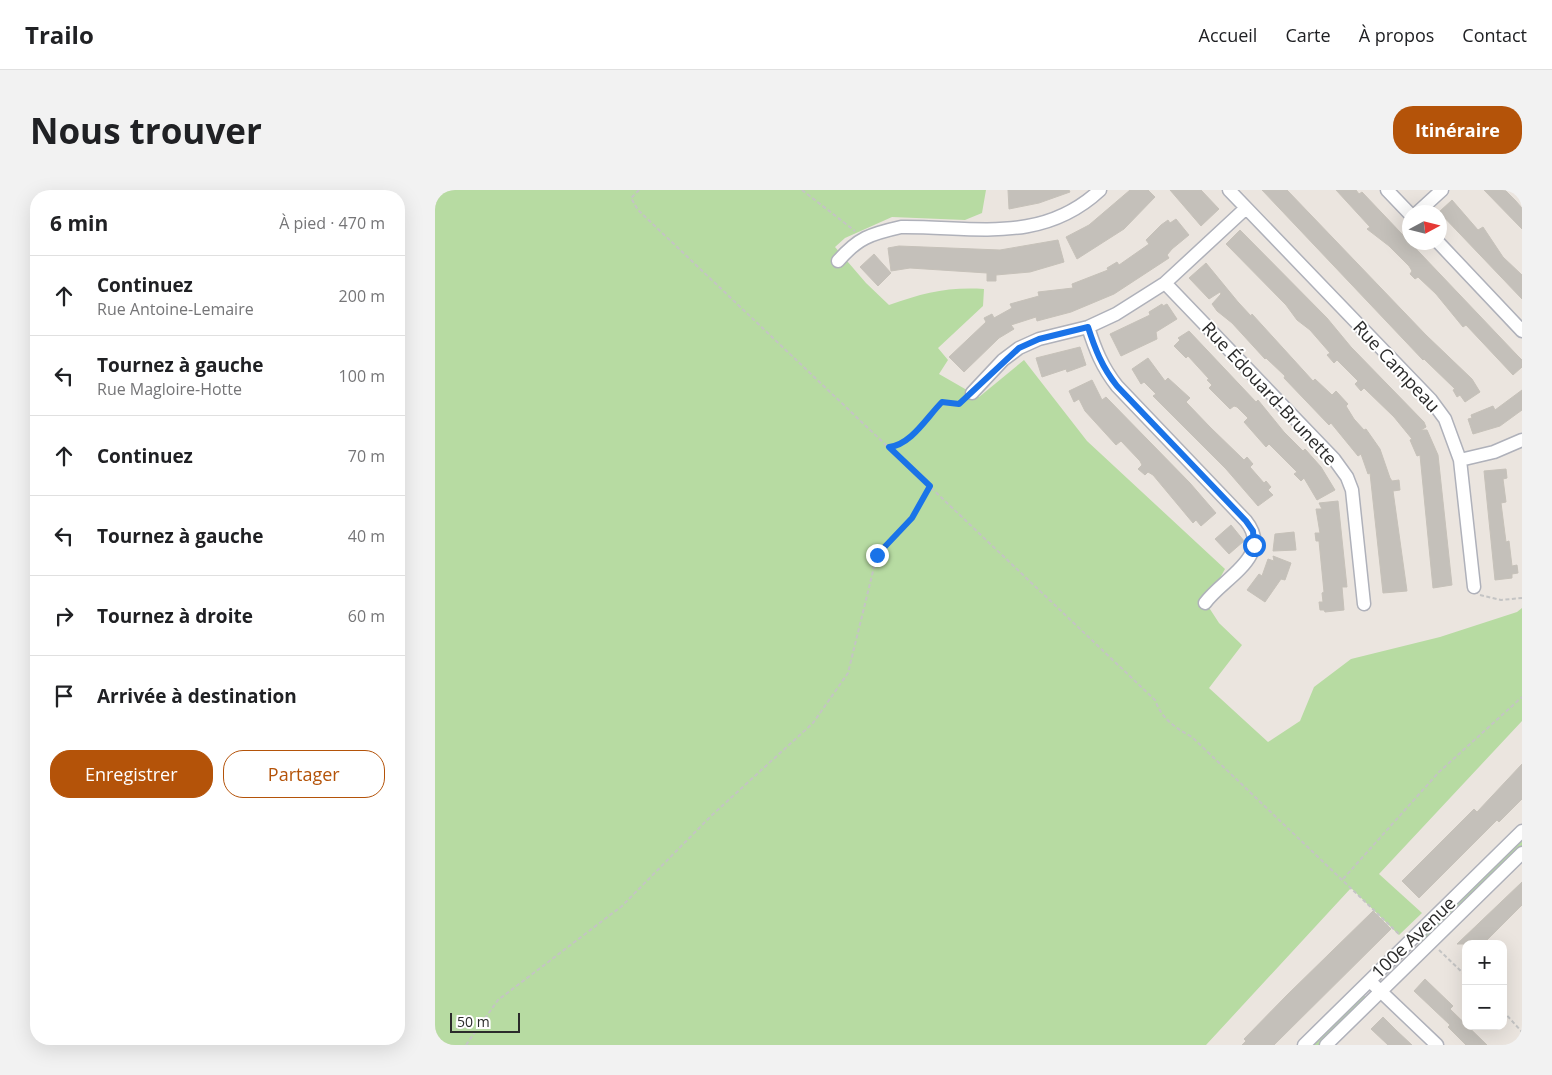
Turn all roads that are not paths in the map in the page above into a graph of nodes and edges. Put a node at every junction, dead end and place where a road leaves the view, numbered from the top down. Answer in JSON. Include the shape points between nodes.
{"nodes":[{"id":1,"x":1100,"y":190,"type":"edge"},
{"id":2,"x":1229,"y":190,"type":"edge"},
{"id":3,"x":1387,"y":190,"type":"edge"},
{"id":4,"x":1442,"y":190,"type":"edge"},
{"id":5,"x":1426,"y":205,"type":"edge"},
{"id":6,"x":1402,"y":206,"type":"edge"},
{"id":7,"x":1246,"y":208,"type":"junction"},
{"id":8,"x":1446,"y":250,"type":"edge"},
{"id":9,"x":838,"y":261,"type":"dead end"},
{"id":10,"x":1165,"y":283,"type":"junction"},
{"id":11,"x":1088,"y":327,"type":"junction"},
{"id":12,"x":1522,"y":331,"type":"edge"},
{"id":13,"x":972,"y":393,"type":"road end"},
{"id":14,"x":1522,"y":440,"type":"edge"},
{"id":15,"x":1460,"y":460,"type":"junction"},
{"id":16,"x":1474,"y":587,"type":"road end"},
{"id":17,"x":1205,"y":603,"type":"dead end"},
{"id":18,"x":1364,"y":604,"type":"dead end"},
{"id":19,"x":1522,"y":831,"type":"edge"},
{"id":20,"x":1522,"y":853,"type":"edge"},
{"id":21,"x":1369,"y":980,"type":"junction"},
{"id":22,"x":1380,"y":991,"type":"junction"},
{"id":23,"x":1304,"y":1045,"type":"edge"},
{"id":24,"x":1326,"y":1045,"type":"edge"},
{"id":25,"x":1437,"y":1045,"type":"edge"}],
"edges":[{"from":1,"to":9,"type":"street","via":[[1068,213],[1024,228],[901,227],[853,243]]},
{"from":2,"to":7,"type":"street","name":"Rue Campeau"},
{"from":3,"to":6,"type":"street"},
{"from":4,"to":5,"type":"street"},
{"from":7,"to":10,"type":"street"},
{"from":7,"to":15,"type":"street","name":"Rue Campeau","via":[[1431,400],[1445,419]]},
{"from":8,"to":12,"type":"street"},
{"from":10,"to":11,"type":"street","via":[[1116,314]]},
{"from":10,"to":18,"type":"street","name":"Rue Édouard-Brunette","via":[[1347,476],[1352,490]]},
{"from":11,"to":13,"type":"street","via":[[1039,339],[1019,348]]},
{"from":11,"to":17,"type":"street","via":[[1105,372],[1253,531],[1252,554],[1246,563]]},
{"from":14,"to":15,"type":"street","via":[[1493,452]]},
{"from":15,"to":16,"type":"street","name":"Rue Campeau"},
{"from":19,"to":21,"type":"street","name":"100e Avenue"},
{"from":20,"to":22,"type":"street","name":"100e Avenue"},
{"from":21,"to":22,"type":"street"},
{"from":21,"to":23,"type":"street","name":"100e Avenue"},
{"from":22,"to":24,"type":"street","name":"100e Avenue"},
{"from":22,"to":25,"type":"street"}]}
